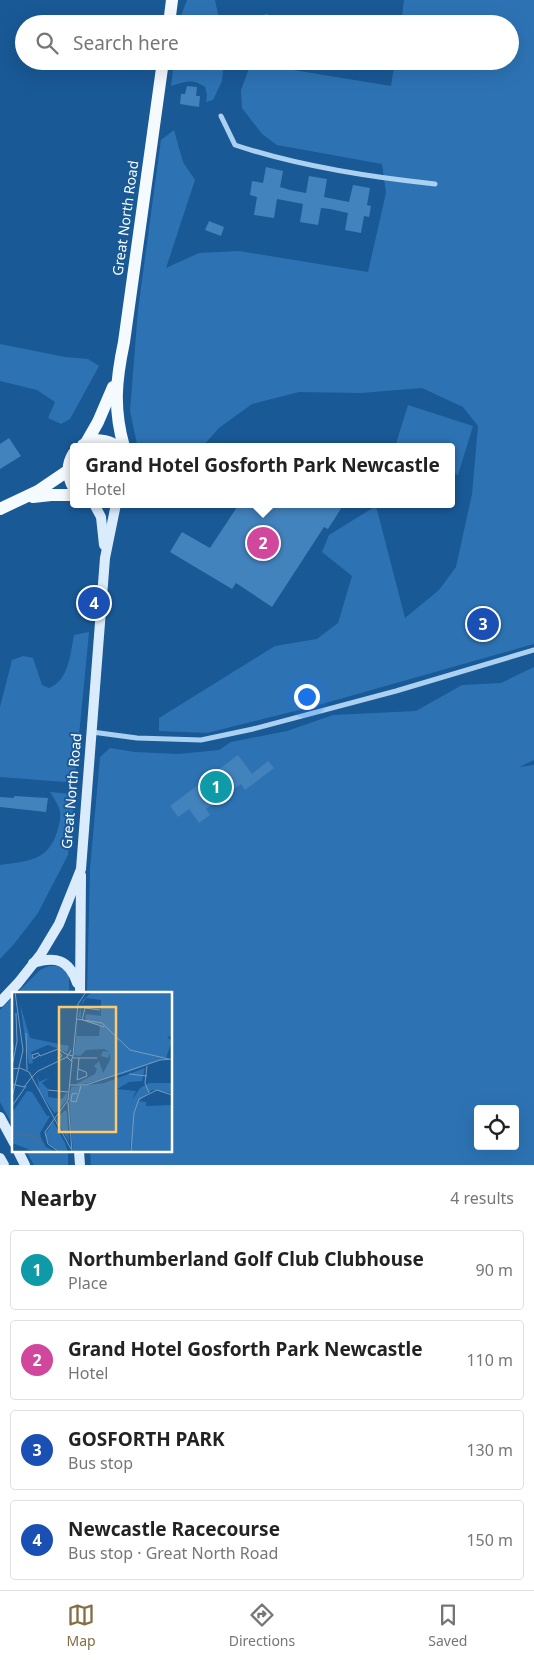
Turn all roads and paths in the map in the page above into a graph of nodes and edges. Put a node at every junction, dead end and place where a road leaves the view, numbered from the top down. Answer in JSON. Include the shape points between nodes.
{"nodes":[{"id":1,"x":172,"y":0,"type":"edge"},
{"id":2,"x":176,"y":0,"type":"edge"},
{"id":3,"x":170,"y":15,"type":"edge"},
{"id":4,"x":171,"y":15,"type":"edge"},
{"id":5,"x":162,"y":70,"type":"edge"},
{"id":6,"x":221,"y":116,"type":"dead end"},
{"id":7,"x":435,"y":184,"type":"dead end"},
{"id":8,"x":117,"y":378,"type":"junction"},
{"id":9,"x":84,"y":443,"type":"edge"},
{"id":10,"x":88,"y":443,"type":"edge"},
{"id":11,"x":110,"y":443,"type":"edge"},
{"id":12,"x":123,"y":443,"type":"edge"},
{"id":13,"x":70,"y":467,"type":"edge"},
{"id":14,"x":69,"y":470,"type":"junction"},
{"id":15,"x":70,"y":477,"type":"edge"},
{"id":16,"x":70,"y":495,"type":"edge"},
{"id":17,"x":21,"y":500,"type":"junction"},
{"id":18,"x":96,"y":508,"type":"edge"},
{"id":19,"x":115,"y":508,"type":"edge"},
{"id":20,"x":0,"y":509,"type":"edge"},
{"id":21,"x":105,"y":558,"type":"junction"},
{"id":22,"x":534,"y":650,"type":"edge"},
{"id":23,"x":91,"y":732,"type":"junction"},
{"id":24,"x":80,"y":869,"type":"junction"},
{"id":25,"x":33,"y":963,"type":"junction"},
{"id":26,"x":80,"y":992,"type":"edge"},
{"id":27,"x":2,"y":1000,"type":"edge"},
{"id":28,"x":0,"y":1117,"type":"edge"},
{"id":29,"x":12,"y":1139,"type":"edge"},
{"id":30,"x":18,"y":1152,"type":"edge"},
{"id":31,"x":79,"y":1152,"type":"edge"},
{"id":32,"x":0,"y":1158,"type":"edge"},
{"id":33,"x":4,"y":1165,"type":"edge"},
{"id":34,"x":25,"y":1165,"type":"edge"},
{"id":35,"x":80,"y":1165,"type":"edge"}],
"edges":[{"from":1,"to":3,"type":"main road"},
{"from":2,"to":4,"type":"main road"},
{"from":5,"to":8,"type":"main road","name":"Great North Road"},
{"from":6,"to":7,"type":"street","via":[[235,145],[258,153],[363,175]]},
{"from":8,"to":9,"type":"main road","via":[[102,415]]},
{"from":8,"to":12,"type":"main road","via":[[118,418]]},
{"from":10,"to":11,"type":"main road","via":[[95,440]]},
{"from":13,"to":14,"type":"main road"},
{"from":14,"to":15,"type":"main road"},
{"from":14,"to":17,"type":"main road"},
{"from":16,"to":17,"type":"main road"},
{"from":17,"to":20,"type":"main road"},
{"from":18,"to":21,"type":"main road","name":"Great North Road","via":[[103,528]]},
{"from":19,"to":21,"type":"main road","name":"Great North Road"},
{"from":21,"to":23,"type":"main road","name":"Great North Road"},
{"from":22,"to":23,"type":"street","via":[[396,691],[202,740],[137,738]]},
{"from":23,"to":24,"type":"main road","name":"Great North Road"},
{"from":24,"to":25,"type":"main road","name":"Great North Road","via":[[59,924]]},
{"from":24,"to":26,"type":"main road"},
{"from":25,"to":26,"type":"main road","via":[[55,959],[65,963],[72,971]]},
{"from":25,"to":27,"type":"main road","name":"Great North Road"},
{"from":28,"to":29,"type":"main road"},
{"from":30,"to":34,"type":"main road"},
{"from":31,"to":35,"type":"main road"},
{"from":32,"to":33,"type":"main road"}]}
